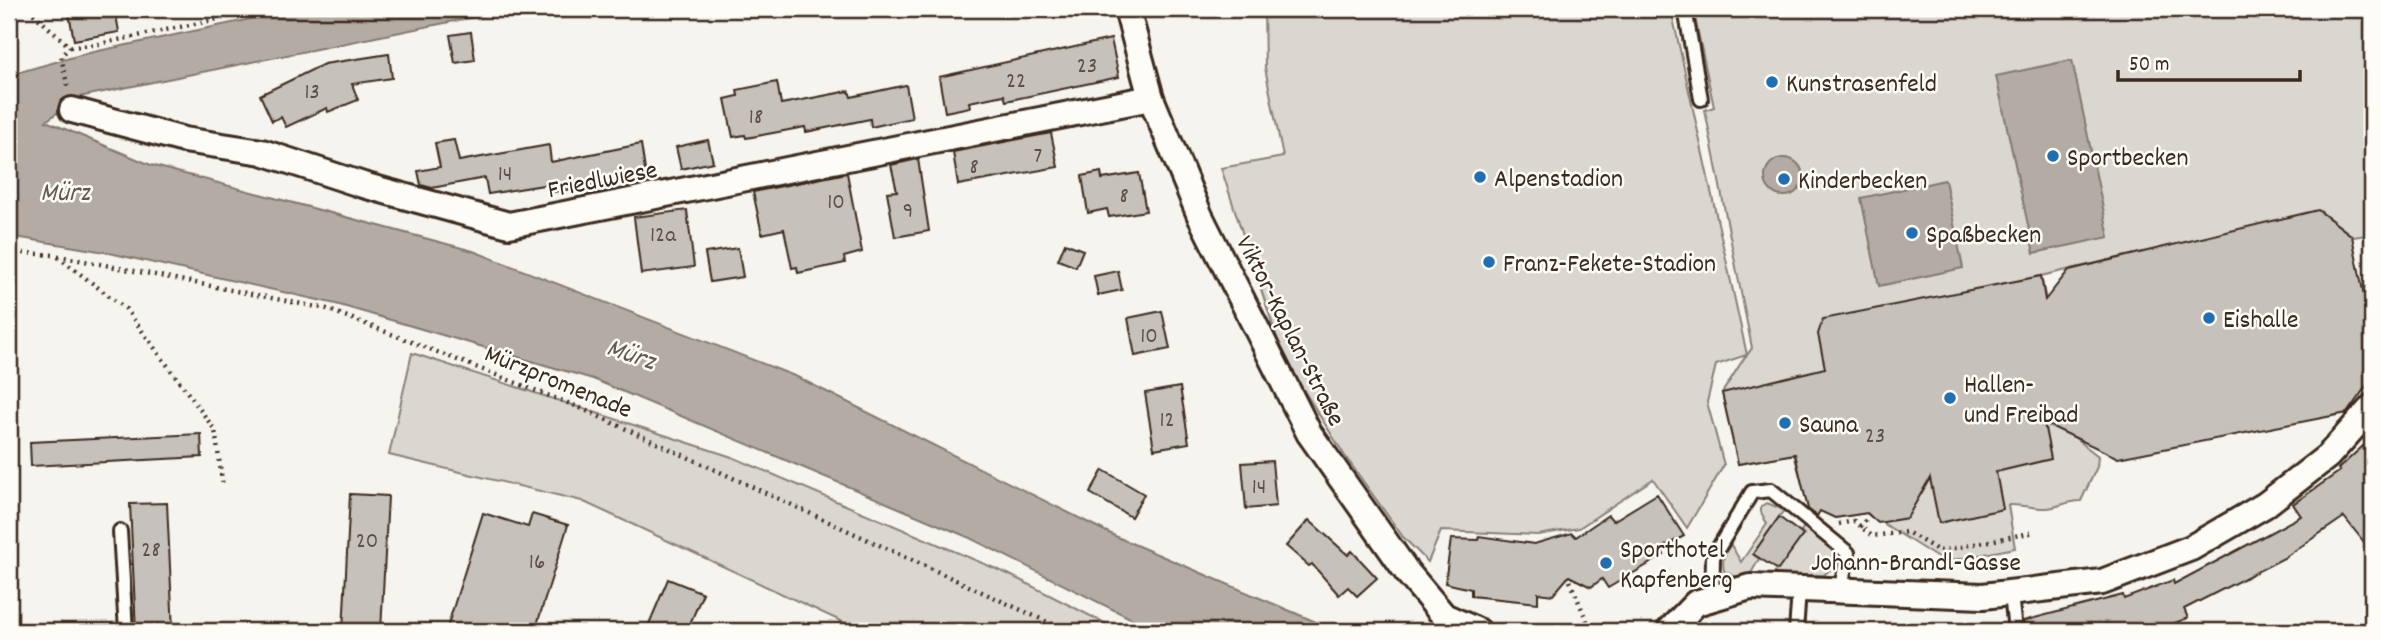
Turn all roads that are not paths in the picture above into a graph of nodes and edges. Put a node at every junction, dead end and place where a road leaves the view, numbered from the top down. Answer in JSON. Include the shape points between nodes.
{"nodes":[{"id":1,"x":1128,"y":9,"type":"edge"},
{"id":2,"x":1685,"y":9,"type":"edge"},
{"id":3,"x":1151,"y":98,"type":"junction"},
{"id":4,"x":1701,"y":99,"type":"dead end"},
{"id":5,"x":72,"y":110,"type":"road end"},
{"id":6,"x":2372,"y":407,"type":"edge"},
{"id":7,"x":121,"y":531,"type":"dead end"},
{"id":8,"x":1799,"y":591,"type":"junction"},
{"id":9,"x":1839,"y":592,"type":"junction"},
{"id":10,"x":2011,"y":594,"type":"junction"},
{"id":11,"x":1712,"y":600,"type":"junction"},
{"id":12,"x":126,"y":631,"type":"edge"},
{"id":13,"x":1478,"y":631,"type":"edge"},
{"id":14,"x":1669,"y":631,"type":"edge"},
{"id":15,"x":1796,"y":631,"type":"edge"},
{"id":16,"x":2015,"y":631,"type":"edge"}],
"edges":[{"from":1,"to":3,"type":"street","name":"Viktor-Kaplan-Straße"},
{"from":2,"to":4,"type":"lane"},
{"from":3,"to":5,"type":"street","name":"Friedlwiese","via":[[509,225],[262,152],[184,140]]},
{"from":3,"to":13,"type":"street","name":"Viktor-Kaplan-Straße","via":[[1200,216],[1309,433],[1407,572],[1444,616]]},
{"from":6,"to":10,"type":"street","name":"Johann-Brandl-Gasse","via":[[2328,456],[2265,505],[2191,548],[2102,582]]},
{"from":7,"to":12,"type":"lane"},
{"from":8,"to":9,"type":"street","name":"Johann-Brandl-Gasse"},
{"from":8,"to":11,"type":"street","name":"Johann-Brandl-Gasse","via":[[1750,587]]},
{"from":8,"to":15,"type":"lane"},
{"from":9,"to":10,"type":"street","name":"Johann-Brandl-Gasse"},
{"from":9,"to":11,"type":"lane","via":[[1848,552],[1771,490],[1752,492],[1713,557]]},
{"from":10,"to":16,"type":"lane"},
{"from":11,"to":14,"type":"street","name":"Johann-Brandl-Gasse","via":[[1696,603]]}]}
